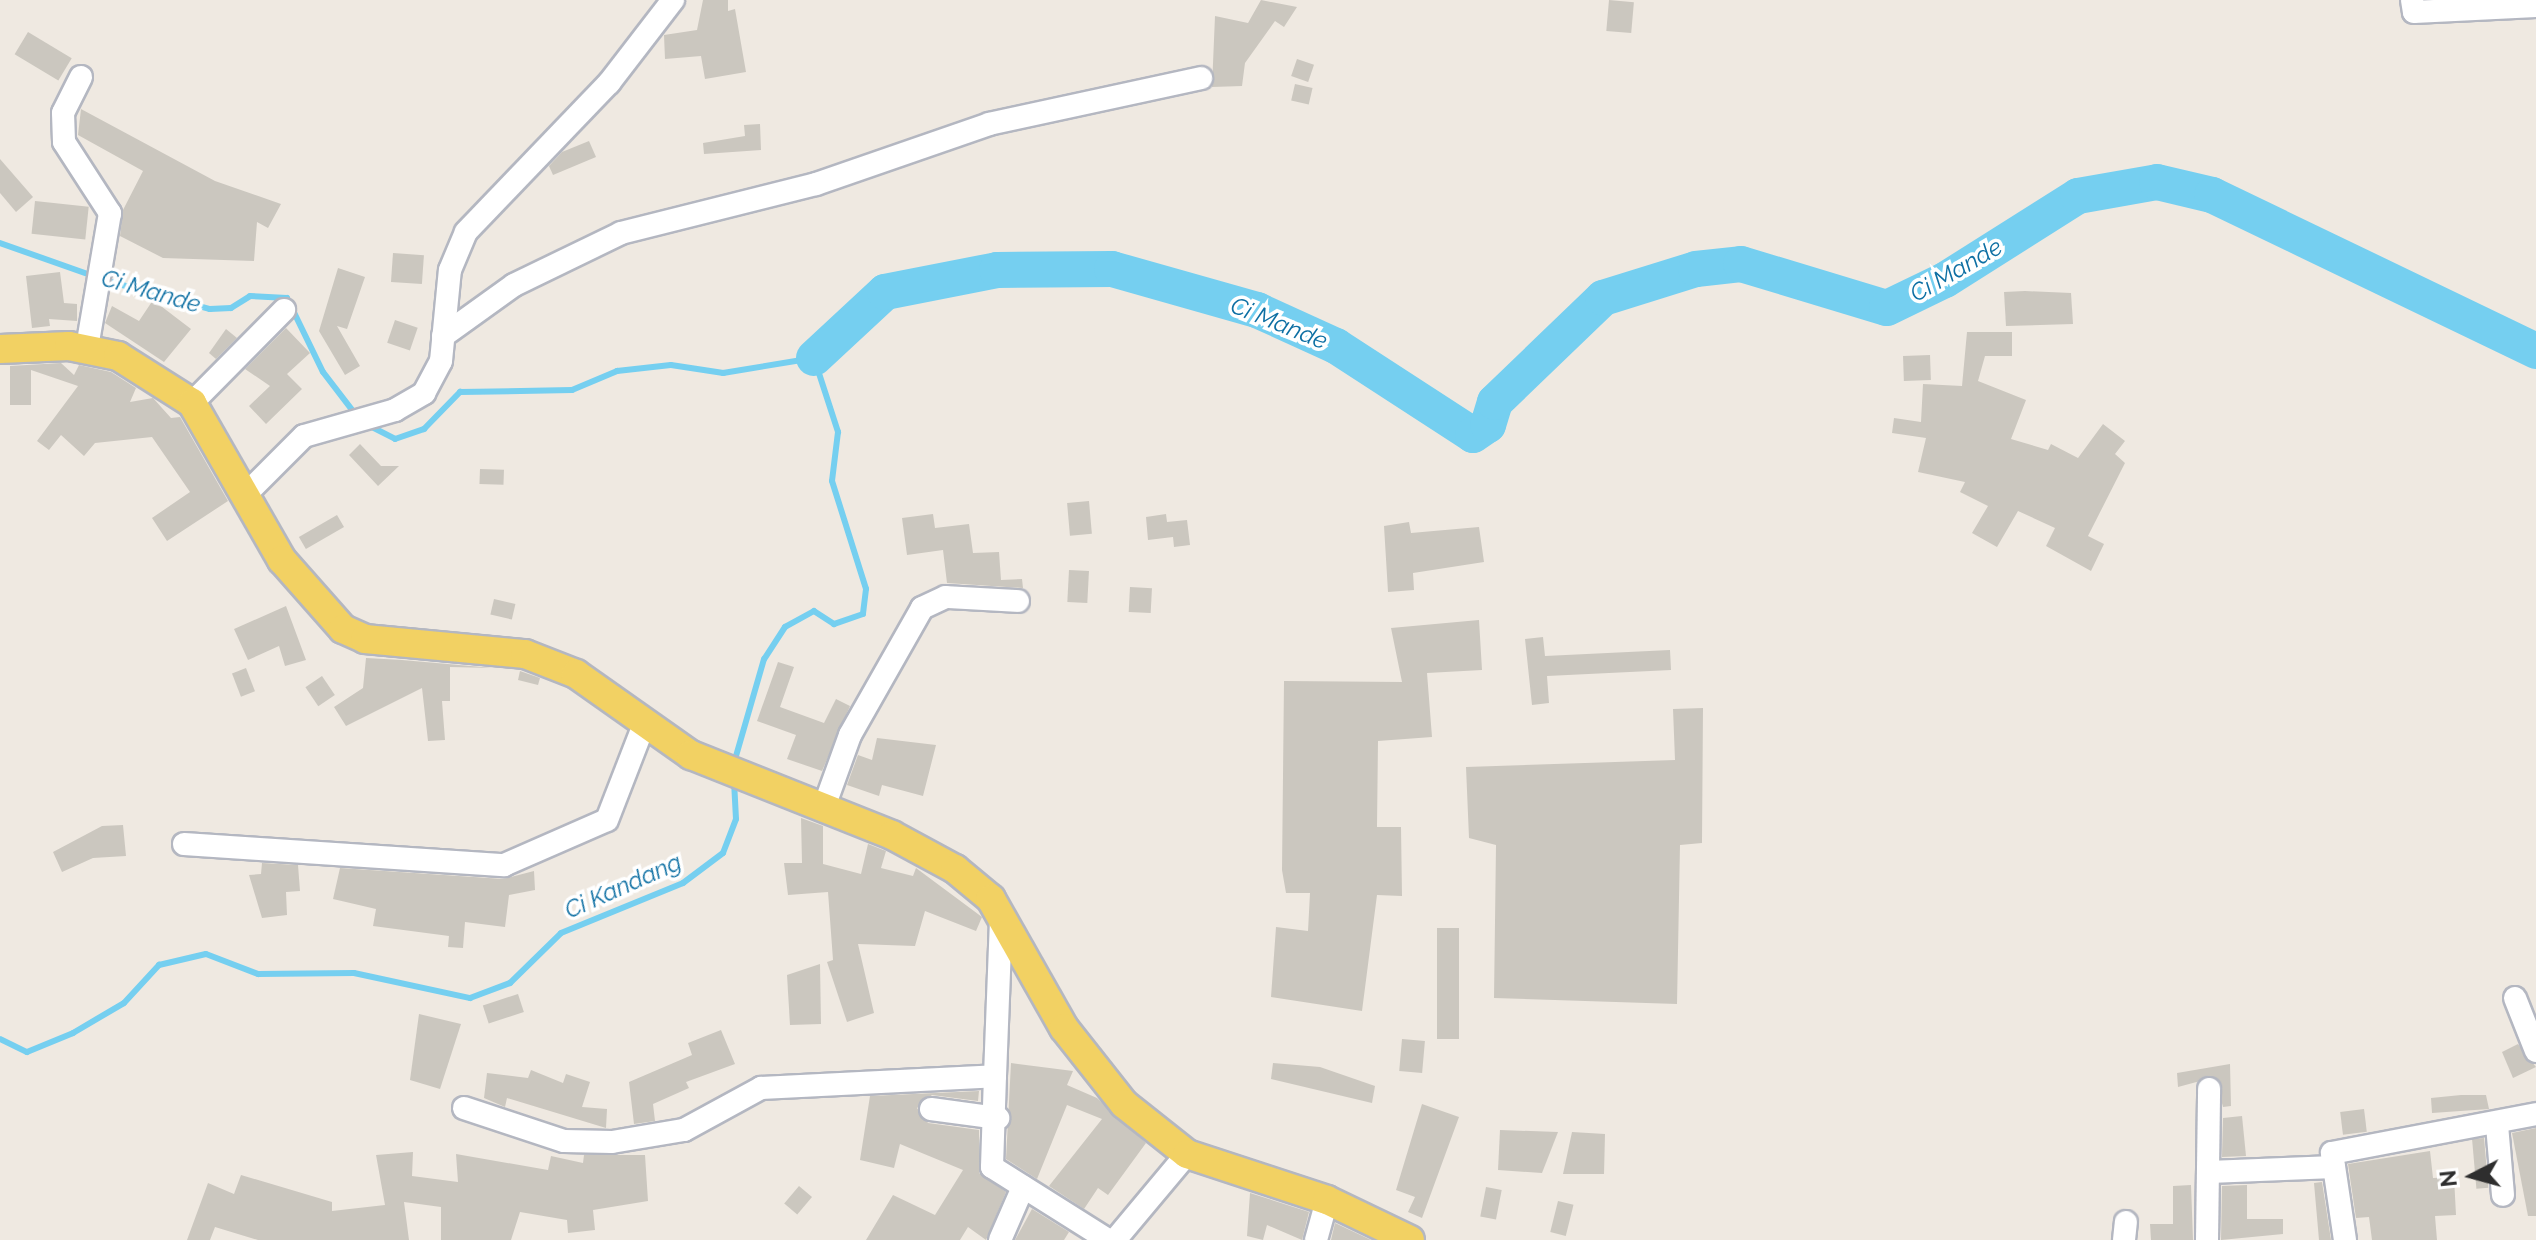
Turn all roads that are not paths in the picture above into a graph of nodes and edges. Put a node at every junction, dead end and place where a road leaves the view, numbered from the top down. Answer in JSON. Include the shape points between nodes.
{"nodes":[{"id":1,"x":673,"y":0,"type":"edge"},
{"id":2,"x":2412,"y":0,"type":"edge"},
{"id":3,"x":2536,"y":6,"type":"edge"},
{"id":4,"x":81,"y":77,"type":"dead end"},
{"id":5,"x":1201,"y":78,"type":"dead end"},
{"id":6,"x":284,"y":310,"type":"dead end"},
{"id":7,"x":443,"y":336,"type":"junction"},
{"id":8,"x":87,"y":347,"type":"junction"},
{"id":9,"x":0,"y":349,"type":"edge"},
{"id":10,"x":192,"y":403,"type":"junction"},
{"id":11,"x":245,"y":495,"type":"junction"},
{"id":12,"x":1018,"y":601,"type":"dead end"},
{"id":13,"x":643,"y":727,"type":"junction"},
{"id":14,"x":824,"y":807,"type":"junction"},
{"id":15,"x":184,"y":844,"type":"dead end"},
{"id":16,"x":1001,"y":917,"type":"junction"},
{"id":17,"x":2515,"y":998,"type":"dead end"},
{"id":18,"x":2536,"y":1051,"type":"edge"},
{"id":19,"x":995,"y":1076,"type":"junction"},
{"id":20,"x":2209,"y":1089,"type":"dead end"},
{"id":21,"x":464,"y":1108,"type":"dead end"},
{"id":22,"x":931,"y":1109,"type":"dead end"},
{"id":23,"x":2536,"y":1114,"type":"edge"},
{"id":24,"x":998,"y":1118,"type":"junction"},
{"id":25,"x":2497,"y":1125,"type":"junction"},
{"id":26,"x":1187,"y":1154,"type":"junction"},
{"id":27,"x":2334,"y":1167,"type":"junction"},
{"id":28,"x":2209,"y":1172,"type":"junction"},
{"id":29,"x":1023,"y":1187,"type":"junction"},
{"id":30,"x":2503,"y":1195,"type":"dead end"},
{"id":31,"x":1327,"y":1200,"type":"junction"},
{"id":32,"x":1000,"y":1240,"type":"edge"},
{"id":33,"x":1108,"y":1240,"type":"edge"},
{"id":34,"x":1115,"y":1240,"type":"edge"},
{"id":35,"x":1316,"y":1240,"type":"edge"},
{"id":36,"x":1410,"y":1240,"type":"edge"},
{"id":37,"x":2207,"y":1240,"type":"edge"},
{"id":38,"x":2345,"y":1240,"type":"edge"}],
"edges":[{"from":1,"to":7,"type":"street","via":[[609,83],[481,209],[455,253]]},
{"from":2,"to":3,"type":"street","via":[[2414,12]]},
{"from":4,"to":8,"type":"street","via":[[63,113],[63,134],[70,157],[108,207]]},
{"from":5,"to":7,"type":"street","via":[[989,124],[816,184],[621,233],[514,285]]},
{"from":6,"to":10,"type":"street"},
{"from":7,"to":11,"type":"street","via":[[435,380],[424,393],[304,436]]},
{"from":8,"to":9,"type":"main road"},
{"from":8,"to":10,"type":"main road","via":[[118,356]]},
{"from":10,"to":11,"type":"main road"},
{"from":11,"to":13,"type":"main road","via":[[282,560],[343,629],[365,639],[525,654],[576,674]]},
{"from":12,"to":14,"type":"street","via":[[946,597],[922,608],[850,735]]},
{"from":13,"to":14,"type":"main road","via":[[726,772]]},
{"from":13,"to":15,"type":"street","via":[[607,820],[504,865]]},
{"from":14,"to":16,"type":"main road","via":[[955,869]]},
{"from":16,"to":19,"type":"street"},
{"from":16,"to":26,"type":"main road","via":[[1085,1061],[1124,1104]]},
{"from":17,"to":18,"type":"street"},
{"from":19,"to":21,"type":"street","via":[[761,1088],[684,1130],[612,1142],[564,1141]]},
{"from":19,"to":24,"type":"street"},
{"from":20,"to":28,"type":"street"},
{"from":22,"to":24,"type":"street"},
{"from":23,"to":25,"type":"street"},
{"from":24,"to":29,"type":"street","via":[[992,1167]]},
{"from":25,"to":27,"type":"street","via":[[2332,1153]]},
{"from":25,"to":30,"type":"street"},
{"from":26,"to":31,"type":"main road"},
{"from":26,"to":34,"type":"street"},
{"from":27,"to":28,"type":"street"},
{"from":27,"to":38,"type":"street"},
{"from":28,"to":37,"type":"street"},
{"from":29,"to":32,"type":"street"},
{"from":29,"to":33,"type":"street"},
{"from":31,"to":35,"type":"street"},
{"from":31,"to":36,"type":"main road"}]}
